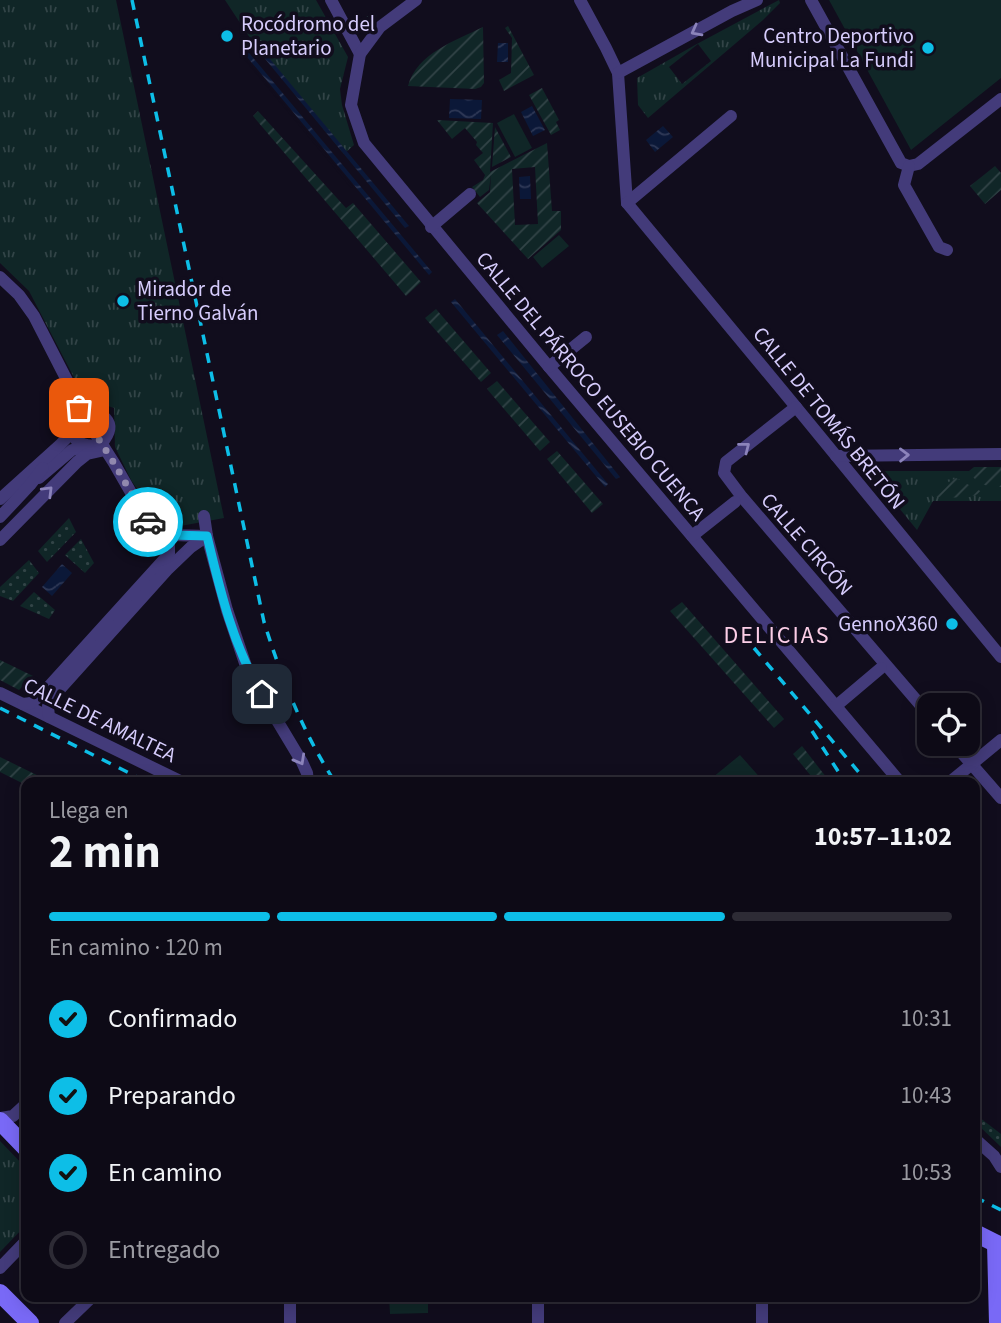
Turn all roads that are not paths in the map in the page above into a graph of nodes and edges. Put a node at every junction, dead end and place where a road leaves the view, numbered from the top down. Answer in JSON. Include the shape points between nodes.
{"nodes":[{"id":1,"x":331,"y":0,"type":"edge"},
{"id":2,"x":416,"y":0,"type":"edge"},
{"id":3,"x":580,"y":0,"type":"edge"},
{"id":4,"x":757,"y":0,"type":"edge"},
{"id":5,"x":811,"y":0,"type":"edge"},
{"id":6,"x":360,"y":54,"type":"junction"},
{"id":7,"x":618,"y":73,"type":"junction"},
{"id":8,"x":1001,"y":99,"type":"edge"},
{"id":9,"x":731,"y":116,"type":"dead end"},
{"id":10,"x":909,"y":166,"type":"junction"},
{"id":11,"x":470,"y":194,"type":"dead end"},
{"id":12,"x":627,"y":204,"type":"junction"},
{"id":13,"x":431,"y":227,"type":"junction"},
{"id":14,"x":947,"y":250,"type":"dead end"},
{"id":15,"x":0,"y":277,"type":"edge"},
{"id":16,"x":586,"y":337,"type":"dead end"},
{"id":17,"x":549,"y":368,"type":"junction"},
{"id":18,"x":796,"y":407,"type":"junction"},
{"id":19,"x":79,"y":408,"type":"junction"},
{"id":20,"x":73,"y":430,"type":"junction"},
{"id":21,"x":98,"y":447,"type":"junction"},
{"id":22,"x":51,"y":453,"type":"junction"},
{"id":23,"x":1001,"y":454,"type":"edge"},
{"id":24,"x":836,"y":456,"type":"junction"},
{"id":25,"x":30,"y":485,"type":"junction"},
{"id":26,"x":0,"y":499,"type":"edge"},
{"id":27,"x":735,"y":502,"type":"dead end"},
{"id":28,"x":204,"y":516,"type":"dead end"},
{"id":29,"x":0,"y":517,"type":"edge"},
{"id":30,"x":166,"y":534,"type":"junction"},
{"id":31,"x":207,"y":536,"type":"junction"},
{"id":32,"x":692,"y":536,"type":"junction"},
{"id":33,"x":0,"y":540,"type":"edge"},
{"id":34,"x":1001,"y":657,"type":"edge"},
{"id":35,"x":881,"y":668,"type":"dead end"},
{"id":36,"x":0,"y":693,"type":"edge"},
{"id":37,"x":917,"y":701,"type":"edge"},
{"id":38,"x":23,"y":704,"type":"junction"},
{"id":39,"x":836,"y":706,"type":"junction"},
{"id":40,"x":50,"y":717,"type":"junction"},
{"id":41,"x":1001,"y":740,"type":"edge"},
{"id":42,"x":965,"y":756,"type":"edge"},
{"id":43,"x":972,"y":764,"type":"junction"},
{"id":44,"x":172,"y":777,"type":"edge"},
{"id":45,"x":307,"y":777,"type":"edge"},
{"id":46,"x":896,"y":777,"type":"edge"},
{"id":47,"x":956,"y":777,"type":"edge"},
{"id":48,"x":1001,"y":798,"type":"edge"},
{"id":49,"x":21,"y":1109,"type":"edge"},
{"id":50,"x":0,"y":1119,"type":"edge"},
{"id":51,"x":21,"y":1142,"type":"edge"},
{"id":52,"x":980,"y":1143,"type":"edge"},
{"id":53,"x":1001,"y":1167,"type":"edge"},
{"id":54,"x":980,"y":1236,"type":"edge"},
{"id":55,"x":998,"y":1245,"type":"edge"},
{"id":56,"x":21,"y":1246,"type":"edge"},
{"id":57,"x":0,"y":1268,"type":"edge"},
{"id":58,"x":0,"y":1293,"type":"edge"},
{"id":59,"x":87,"y":1302,"type":"edge"},
{"id":60,"x":290,"y":1302,"type":"edge"},
{"id":61,"x":538,"y":1302,"type":"edge"},
{"id":62,"x":762,"y":1302,"type":"edge"},
{"id":63,"x":30,"y":1323,"type":"edge"},
{"id":64,"x":65,"y":1323,"type":"edge"},
{"id":65,"x":290,"y":1323,"type":"edge"},
{"id":66,"x":538,"y":1323,"type":"edge"},
{"id":67,"x":762,"y":1323,"type":"edge"},
{"id":68,"x":998,"y":1323,"type":"edge"}],
"edges":[{"from":1,"to":6,"type":"street"},
{"from":2,"to":6,"type":"street","name":"CALLE DEL PÁRROCO EUSEBIO CUENCA","via":[[380,27]]},
{"from":3,"to":7,"type":"street"},
{"from":4,"to":7,"type":"street","one_way":true},
{"from":5,"to":10,"type":"street","via":[[901,163]]},
{"from":6,"to":13,"type":"street","name":"CALLE DEL PÁRROCO EUSEBIO CUENCA","via":[[351,104],[364,143]]},
{"from":7,"to":12,"type":"street"},
{"from":8,"to":10,"type":"street","via":[[918,164]]},
{"from":9,"to":12,"type":"street"},
{"from":10,"to":14,"type":"street","via":[[904,185],[939,247]]},
{"from":11,"to":13,"type":"street"},
{"from":12,"to":18,"type":"street","name":"CALLE DE TOMÁS BRETÓN"},
{"from":13,"to":17,"type":"street","name":"CALLE DEL PÁRROCO EUSEBIO CUENCA"},
{"from":15,"to":19,"type":"street","via":[[34,316]]},
{"from":16,"to":17,"type":"street"},
{"from":17,"to":32,"type":"street","name":"CALLE DEL PÁRROCO EUSEBIO CUENCA"},
{"from":18,"to":24,"type":"street","name":"CALLE DE TOMÁS BRETÓN"},
{"from":37,"to":18,"type":"street","name":"CALLE CIRCÓN","one_way":true,"via":[[724,473],[726,462]]},
{"from":19,"to":20,"type":"street"},
{"from":19,"to":21,"type":"street","via":[[100,413],[108,421],[108,435]]},
{"from":20,"to":21,"type":"street","via":[[79,442]]},
{"from":20,"to":22,"type":"street"},
{"from":21,"to":25,"type":"street","via":[[72,450]]},
{"from":21,"to":30,"type":"street","via":[[149,524]]},
{"from":33,"to":21,"type":"street","one_way":true,"via":[[77,462]]},
{"from":22,"to":25,"type":"street"},
{"from":22,"to":26,"type":"street"},
{"from":24,"to":23,"type":"street","one_way":true},
{"from":24,"to":34,"type":"street","name":"CALLE DE TOMÁS BRETÓN"},
{"from":25,"to":29,"type":"street"},
{"from":27,"to":32,"type":"street","name":"CALLE CIRCÓN"},
{"from":28,"to":31,"type":"street"},
{"from":30,"to":31,"type":"street"},
{"from":30,"to":38,"type":"street","via":[[169,554],[42,694]]},
{"from":31,"to":40,"type":"street","via":[[167,570],[51,699]]},
{"from":31,"to":45,"type":"street","one_way":true,"via":[[248,672]]},
{"from":32,"to":39,"type":"street","name":"CALLE DEL PÁRROCO EUSEBIO CUENCA"},
{"from":35,"to":39,"type":"street"},
{"from":36,"to":38,"type":"street","name":"CALLE DE AMALTEA"},
{"from":38,"to":40,"type":"street","name":"CALLE DE AMALTEA"},
{"from":39,"to":46,"type":"street","name":"CALLE DEL PÁRROCO EUSEBIO CUENCA"},
{"from":40,"to":44,"type":"street","name":"CALLE DE AMALTEA"},
{"from":41,"to":43,"type":"street"},
{"from":42,"to":43,"type":"street"},
{"from":43,"to":47,"type":"street"},
{"from":43,"to":48,"type":"street"},
{"from":49,"to":50,"type":"street"},
{"from":50,"to":51,"type":"main road"},
{"from":52,"to":53,"type":"street"},
{"from":54,"to":55,"type":"main road"},
{"from":55,"to":68,"type":"main road"},
{"from":56,"to":57,"type":"street"},
{"from":58,"to":63,"type":"main road"},
{"from":59,"to":64,"type":"street"},
{"from":60,"to":65,"type":"street"},
{"from":61,"to":66,"type":"street"},
{"from":62,"to":67,"type":"street"}]}
